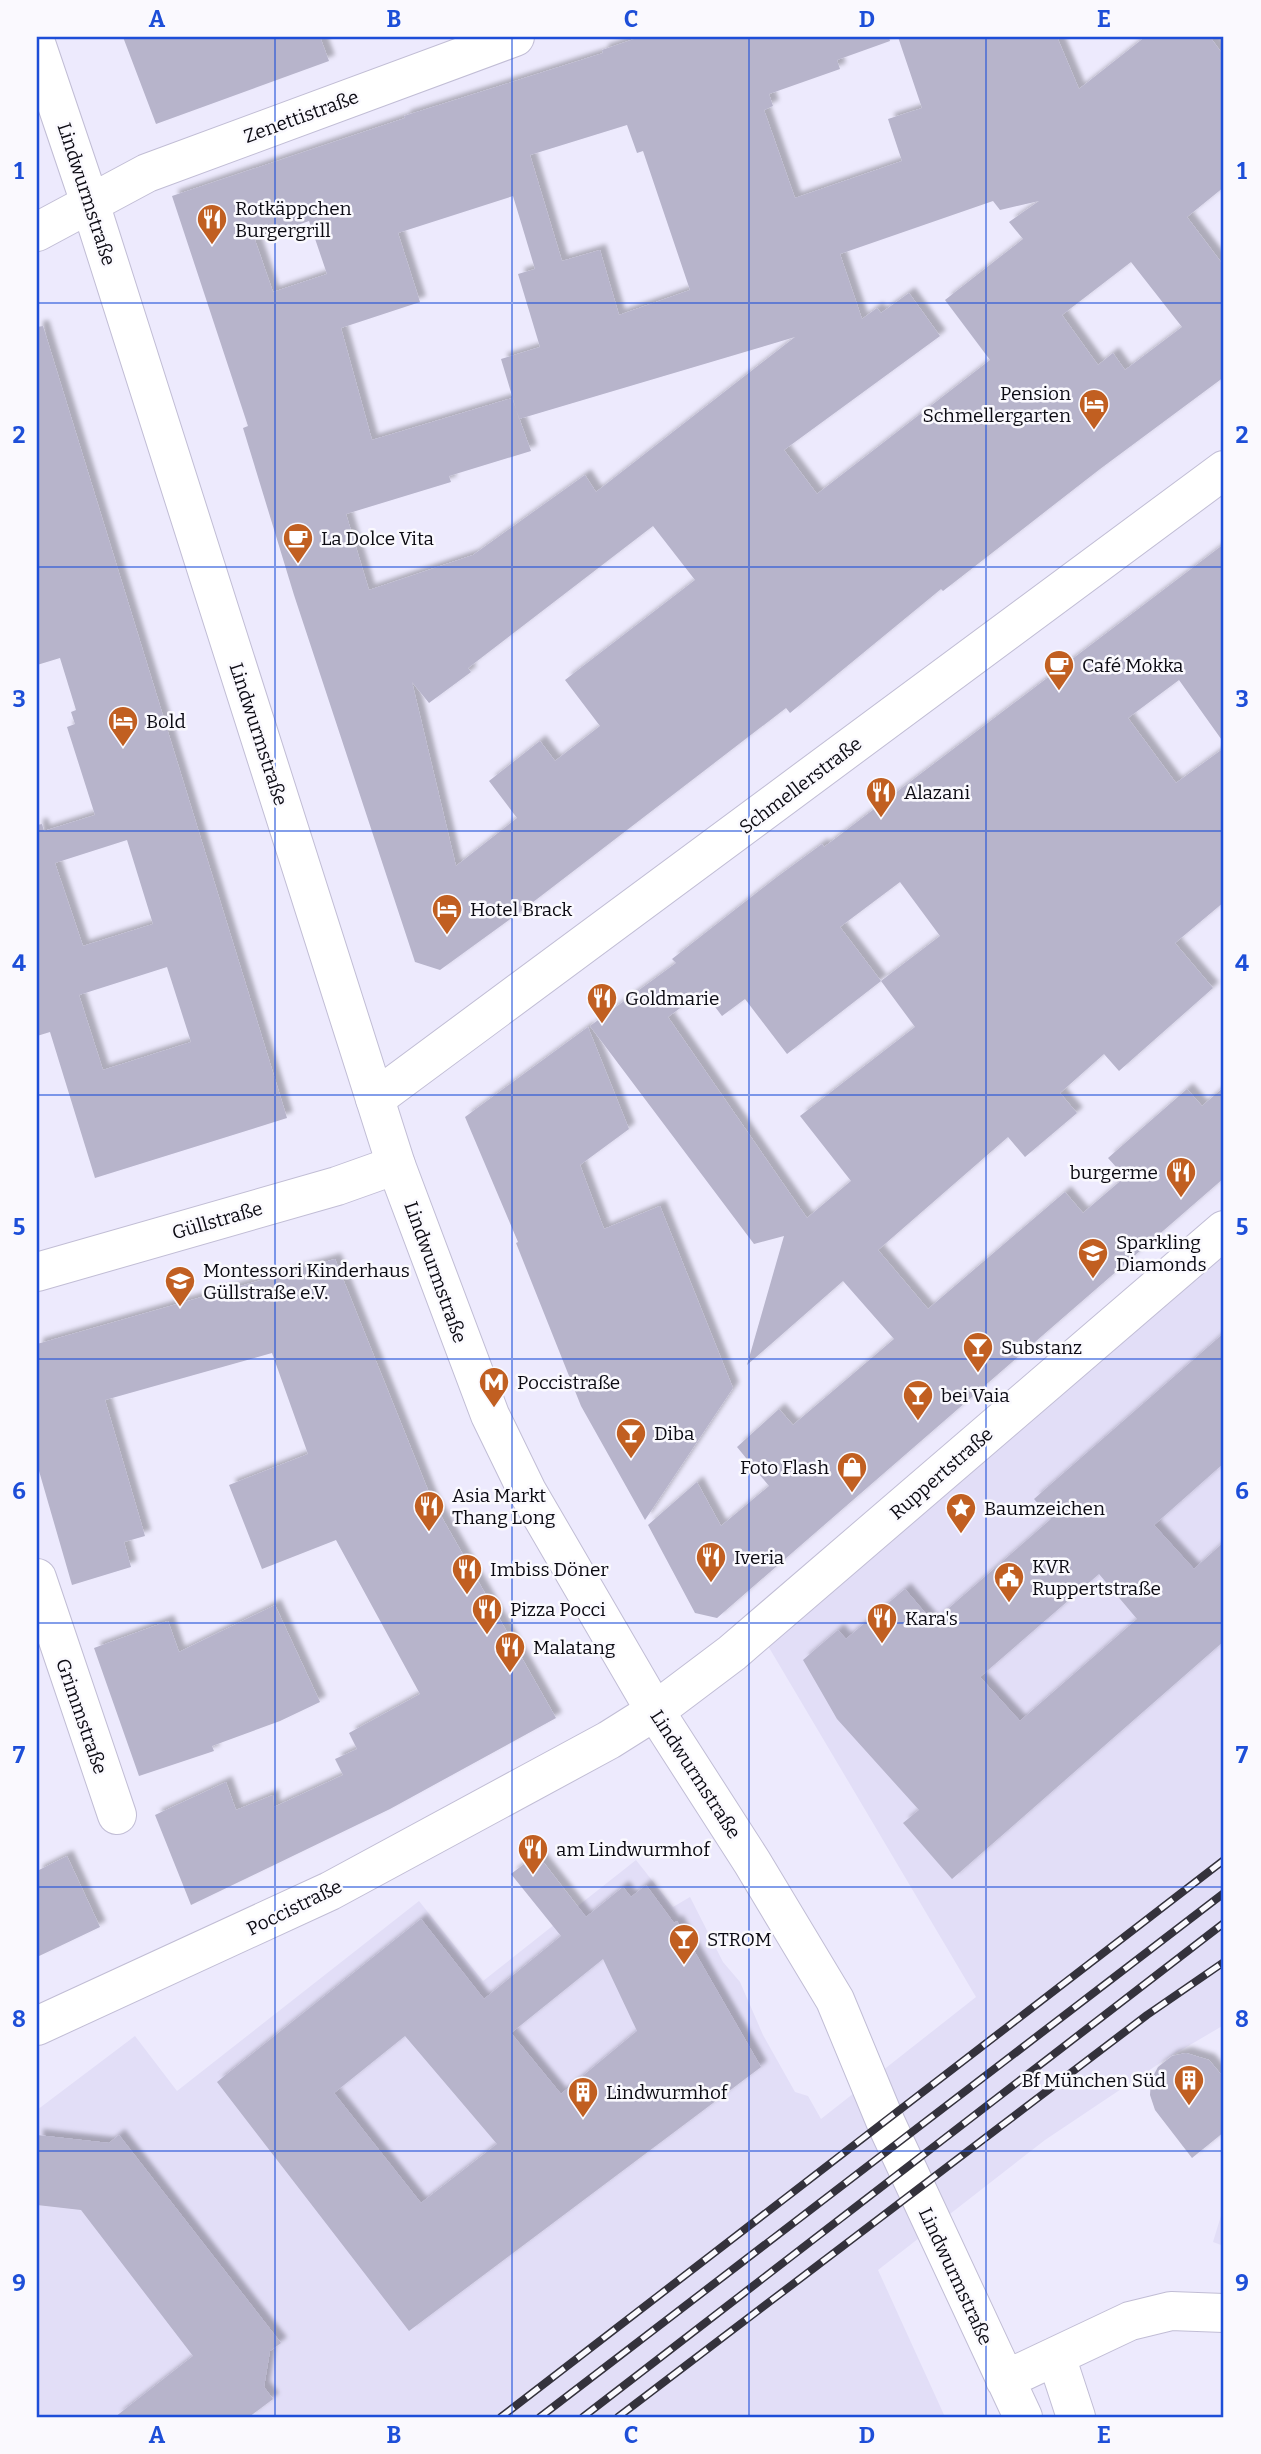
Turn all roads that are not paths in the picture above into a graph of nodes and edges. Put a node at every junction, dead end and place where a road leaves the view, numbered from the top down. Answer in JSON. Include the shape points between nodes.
{"nodes":[{"id":1,"x":516,"y":37,"type":"edge"},
{"id":2,"x":37,"y":46,"type":"edge"},
{"id":3,"x":90,"y":203,"type":"junction"},
{"id":4,"x":37,"y":232,"type":"edge"},
{"id":5,"x":1224,"y":470,"type":"edge"},
{"id":6,"x":375,"y":1099,"type":"junction"},
{"id":7,"x":396,"y":1165,"type":"junction"},
{"id":8,"x":1224,"y":1230,"type":"edge"},
{"id":9,"x":37,"y":1272,"type":"edge"},
{"id":10,"x":37,"y":1577,"type":"edge"},
{"id":11,"x":654,"y":1712,"type":"junction"},
{"id":12,"x":117,"y":1815,"type":"dead end"},
{"id":13,"x":37,"y":2026,"type":"edge"},
{"id":14,"x":1224,"y":2311,"type":"edge"},
{"id":15,"x":1063,"y":2352,"type":"junction"},
{"id":16,"x":1005,"y":2380,"type":"junction"},
{"id":17,"x":1023,"y":2417,"type":"edge"},
{"id":18,"x":1076,"y":2417,"type":"edge"}],
"edges":[{"from":1,"to":3,"type":"main road","name":"Zenettistraße","via":[[147,173]]},
{"from":2,"to":3,"type":"main road","name":"Lindwurmstraße"},
{"from":3,"to":4,"type":"main road","name":"Zenettistraße"},
{"from":3,"to":6,"type":"main road","name":"Lindwurmstraße"},
{"from":5,"to":6,"type":"main road","name":"Schmellerstraße"},
{"from":6,"to":7,"type":"main road","name":"Lindwurmstraße"},
{"from":7,"to":9,"type":"main road","name":"Güllstraße"},
{"from":7,"to":11,"type":"main road","name":"Lindwurmstraße","via":[[489,1415],[527,1491]]},
{"from":8,"to":11,"type":"main road","name":"Ruppertstraße","via":[[732,1653]]},
{"from":10,"to":12,"type":"main road","name":"Grimmstraße"},
{"from":11,"to":13,"type":"main road","name":"Poccistraße","via":[[330,1891]]},
{"from":11,"to":16,"type":"main road","name":"Lindwurmstraße","via":[[835,2000],[886,2123]]},
{"from":14,"to":15,"type":"main road","via":[[1148,2315]]},
{"from":15,"to":16,"type":"main road"},
{"from":15,"to":18,"type":"main road"},
{"from":16,"to":17,"type":"main road","name":"Lindwurmstraße"}]}
